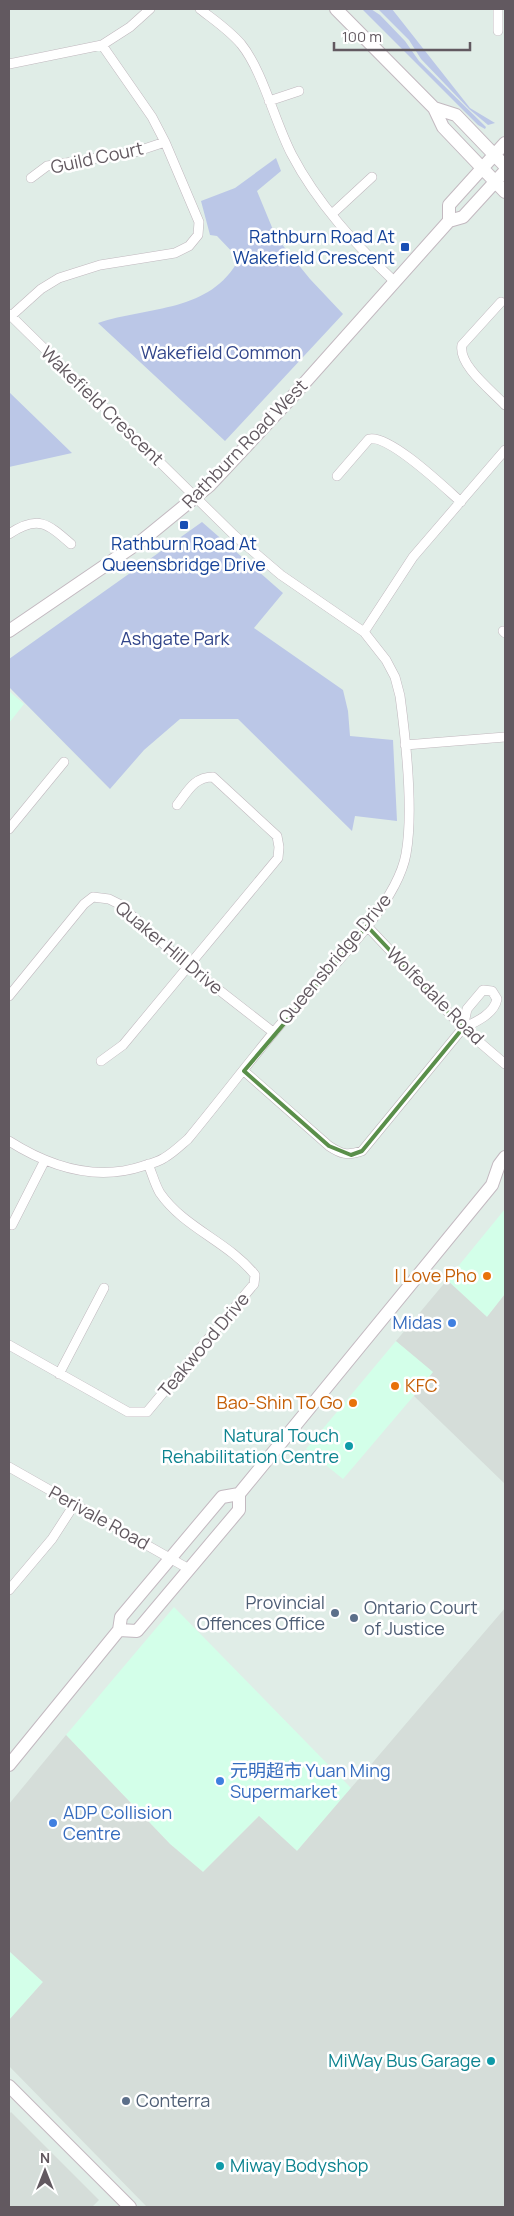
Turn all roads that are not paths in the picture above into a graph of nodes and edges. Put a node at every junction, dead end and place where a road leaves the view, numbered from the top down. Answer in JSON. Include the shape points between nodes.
{"nodes":[{"id":1,"x":150,"y":9,"type":"edge"},
{"id":2,"x":200,"y":9,"type":"edge"},
{"id":3,"x":336,"y":9,"type":"edge"},
{"id":4,"x":498,"y":9,"type":"edge"},
{"id":5,"x":498,"y":30,"type":"dead end"},
{"id":6,"x":102,"y":45,"type":"junction"},
{"id":7,"x":9,"y":64,"type":"edge"},
{"id":8,"x":300,"y":91,"type":"dead end"},
{"id":9,"x":269,"y":101,"type":"junction"},
{"id":10,"x":434,"y":108,"type":"junction"},
{"id":11,"x":165,"y":142,"type":"junction"},
{"id":12,"x":505,"y":143,"type":"edge"},
{"id":13,"x":495,"y":154,"type":"junction"},
{"id":14,"x":505,"y":166,"type":"edge"},
{"id":15,"x":483,"y":167,"type":"junction"},
{"id":16,"x":505,"y":171,"type":"edge"},
{"id":17,"x":372,"y":177,"type":"dead end"},
{"id":18,"x":30,"y":178,"type":"dead end"},
{"id":19,"x":495,"y":181,"type":"junction"},
{"id":20,"x":505,"y":192,"type":"edge"},
{"id":21,"x":332,"y":214,"type":"junction"},
{"id":22,"x":449,"y":221,"type":"junction"},
{"id":23,"x":395,"y":282,"type":"junction"},
{"id":24,"x":501,"y":302,"type":"dead end"},
{"id":25,"x":10,"y":315,"type":"edge"},
{"id":26,"x":505,"y":405,"type":"edge"},
{"id":27,"x":505,"y":450,"type":"edge"},
{"id":28,"x":337,"y":476,"type":"dead end"},
{"id":29,"x":196,"y":498,"type":"junction"},
{"id":30,"x":461,"y":502,"type":"junction"},
{"id":31,"x":9,"y":534,"type":"edge"},
{"id":32,"x":71,"y":544,"type":"dead end"},
{"id":33,"x":9,"y":631,"type":"edge"},
{"id":34,"x":364,"y":632,"type":"junction"},
{"id":35,"x":505,"y":737,"type":"edge"},
{"id":36,"x":405,"y":745,"type":"junction"},
{"id":37,"x":64,"y":762,"type":"dead end"},
{"id":38,"x":178,"y":806,"type":"dead end"},
{"id":39,"x":9,"y":829,"type":"edge"},
{"id":40,"x":367,"y":926,"type":"junction"},
{"id":41,"x":187,"y":965,"type":"junction"},
{"id":42,"x":9,"y":996,"type":"edge"},
{"id":43,"x":463,"y":1028,"type":"junction"},
{"id":44,"x":273,"y":1032,"type":"junction"},
{"id":45,"x":101,"y":1061,"type":"dead end"},
{"id":46,"x":505,"y":1064,"type":"edge"},
{"id":47,"x":244,"y":1071,"type":"junction"},
{"id":48,"x":9,"y":1141,"type":"edge"},
{"id":49,"x":505,"y":1157,"type":"edge"},
{"id":50,"x":45,"y":1160,"type":"junction"},
{"id":51,"x":148,"y":1164,"type":"junction"},
{"id":52,"x":505,"y":1180,"type":"edge"},
{"id":53,"x":492,"y":1185,"type":"junction"},
{"id":54,"x":12,"y":1225,"type":"dead end"},
{"id":55,"x":104,"y":1288,"type":"dead end"},
{"id":56,"x":9,"y":1345,"type":"edge"},
{"id":57,"x":59,"y":1374,"type":"junction"},
{"id":58,"x":9,"y":1467,"type":"edge"},
{"id":59,"x":239,"y":1494,"type":"junction"},
{"id":60,"x":74,"y":1505,"type":"junction"},
{"id":61,"x":171,"y":1558,"type":"junction"},
{"id":62,"x":189,"y":1569,"type":"junction"},
{"id":63,"x":9,"y":1590,"type":"edge"},
{"id":64,"x":119,"y":1630,"type":"junction"},
{"id":65,"x":9,"y":1765,"type":"edge"},
{"id":66,"x":9,"y":2086,"type":"edge"},
{"id":67,"x":130,"y":2207,"type":"edge"}],
"edges":[{"from":1,"to":6,"type":"street"},
{"from":2,"to":9,"type":"street","via":[[242,45]]},
{"from":3,"to":10,"type":"main road"},
{"from":4,"to":5,"type":"street"},
{"from":6,"to":7,"type":"street"},
{"from":6,"to":11,"type":"street","via":[[142,101]]},
{"from":8,"to":9,"type":"street"},
{"from":9,"to":21,"type":"street","via":[[292,155]]},
{"from":10,"to":13,"type":"main road","via":[[456,114]]},
{"from":10,"to":15,"type":"main road","via":[[443,127]]},
{"from":11,"to":18,"type":"street","name":"Guild Court","via":[[135,152],[47,166]]},
{"from":11,"to":25,"type":"street","via":[[199,222],[198,235],[189,246],[175,253],[100,265],[59,278]]},
{"from":12,"to":13,"type":"main road","name":"Rathburn Road West"},
{"from":13,"to":14,"type":"main road"},
{"from":13,"to":15,"type":"main road","name":"Rathburn Road West"},
{"from":15,"to":19,"type":"main road"},
{"from":15,"to":22,"type":"main road","name":"Rathburn Road West","via":[[450,205]]},
{"from":16,"to":19,"type":"main road","name":"Rathburn Road West"},
{"from":17,"to":21,"type":"street"},
{"from":19,"to":20,"type":"main road"},
{"from":19,"to":22,"type":"main road","name":"Rathburn Road West","via":[[463,217]]},
{"from":21,"to":23,"type":"street"},
{"from":22,"to":23,"type":"main road","name":"Rathburn Road West"},
{"from":23,"to":29,"type":"main road","name":"Rathburn Road West","via":[[245,450]]},
{"from":24,"to":26,"type":"street","via":[[462,345],[460,353],[467,365]]},
{"from":25,"to":29,"type":"street","name":"Wakefield Crescent"},
{"from":27,"to":30,"type":"street"},
{"from":28,"to":30,"type":"street","via":[[374,437],[391,443]]},
{"from":29,"to":33,"type":"main road","name":"Rathburn Road West","via":[[144,539]]},
{"from":29,"to":34,"type":"street","name":"Queensbridge Drive","via":[[281,575]]},
{"from":30,"to":34,"type":"street","via":[[413,557]]},
{"from":31,"to":32,"type":"street","via":[[37,522],[51,526]]},
{"from":34,"to":36,"type":"street","name":"Queensbridge Drive","via":[[381,652],[395,677]]},
{"from":35,"to":36,"type":"street"},
{"from":36,"to":40,"type":"street","name":"Queensbridge Drive","via":[[409,823],[406,856],[392,891]]},
{"from":37,"to":39,"type":"street"},
{"from":38,"to":41,"type":"street","via":[[196,781],[204,777],[213,778],[276,836],[279,847],[278,858]]},
{"from":40,"to":43,"type":"street","name":"Wolfedale Road"},
{"from":40,"to":44,"type":"street","name":"Queensbridge Drive"},
{"from":41,"to":42,"type":"street","name":"Quaker Hill Drive","via":[[118,904],[109,898],[93,897]]},
{"from":41,"to":44,"type":"street","name":"Quaker Hill Drive"},
{"from":41,"to":45,"type":"street","via":[[123,1045]]},
{"from":43,"to":46,"type":"street","name":"Wolfedale Road"},
{"from":43,"to":47,"type":"street","via":[[362,1151],[351,1155],[329,1146]]},
{"from":44,"to":47,"type":"street","name":"Queensbridge Drive"},
{"from":47,"to":51,"type":"street","name":"Queensbridge Drive","via":[[188,1139],[164,1159]]},
{"from":48,"to":50,"type":"street","name":"Queensbridge Drive"},
{"from":49,"to":53,"type":"main road"},
{"from":50,"to":51,"type":"street","name":"Queensbridge Drive","via":[[83,1172],[125,1172]]},
{"from":50,"to":54,"type":"street"},
{"from":51,"to":57,"type":"street","name":"Teakwood Drive","via":[[166,1200],[246,1264],[255,1275],[254,1284],[147,1412],[128,1412]]},
{"from":52,"to":53,"type":"main road"},
{"from":53,"to":59,"type":"main road"},
{"from":55,"to":57,"type":"street"},
{"from":56,"to":57,"type":"street","name":"Teakwood Drive"},
{"from":58,"to":60,"type":"street","name":"Perivale Road"},
{"from":59,"to":61,"type":"main road","via":[[222,1497]]},
{"from":59,"to":62,"type":"main road","via":[[239,1510]]},
{"from":60,"to":61,"type":"street","name":"Perivale Road"},
{"from":60,"to":63,"type":"street","via":[[52,1539]]},
{"from":61,"to":62,"type":"street","name":"Perivale Road"},
{"from":61,"to":64,"type":"main road","via":[[121,1617]]},
{"from":62,"to":64,"type":"main road","via":[[137,1631]]},
{"from":64,"to":65,"type":"main road"},
{"from":66,"to":67,"type":"main road"}]}
